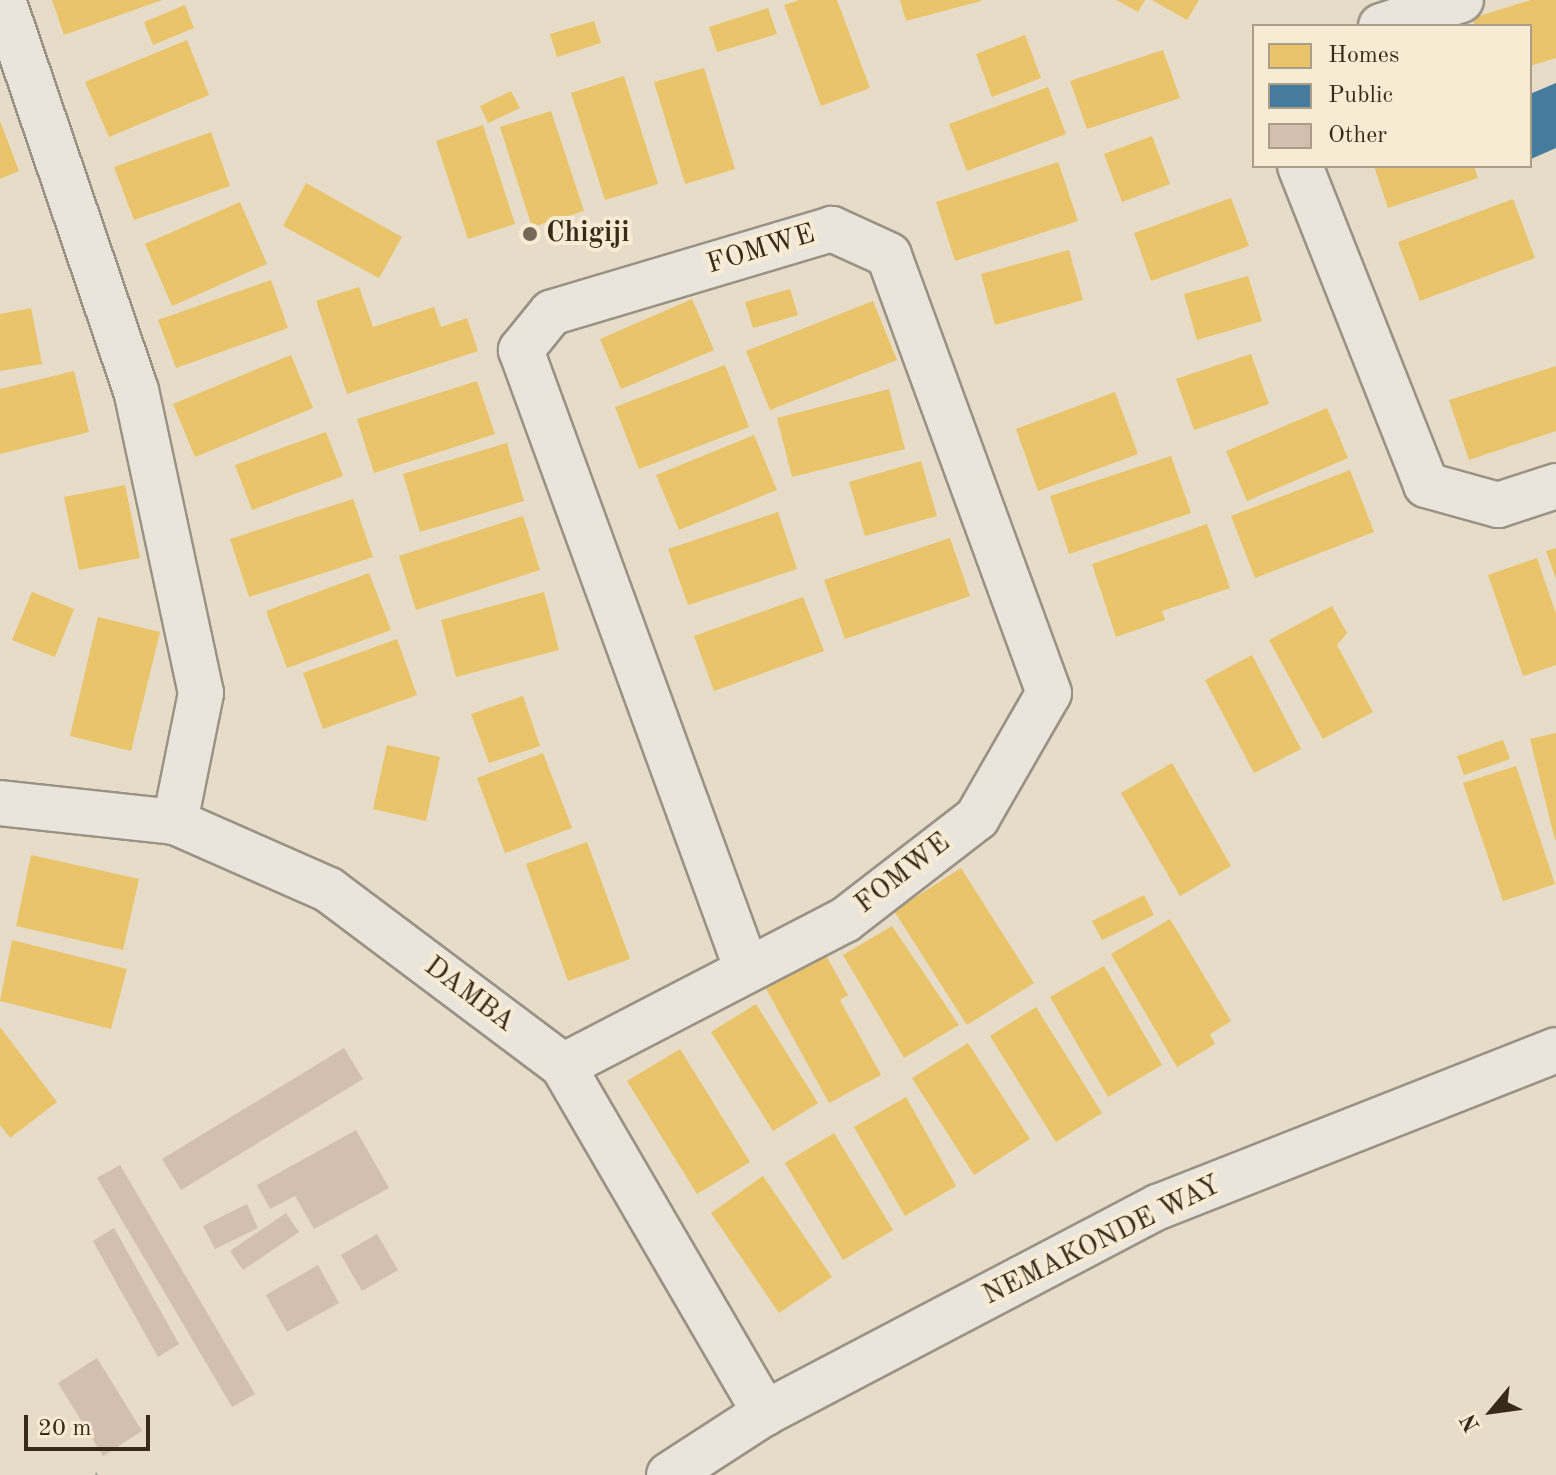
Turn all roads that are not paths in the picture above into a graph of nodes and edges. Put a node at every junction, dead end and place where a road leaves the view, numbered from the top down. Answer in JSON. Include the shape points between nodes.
{"nodes":[{"id":1,"x":3,"y":0,"type":"edge"},
{"id":2,"x":1461,"y":0,"type":"edge"},
{"id":3,"x":1387,"y":24,"type":"edge"},
{"id":4,"x":1301,"y":168,"type":"edge"},
{"id":5,"x":1556,"y":486,"type":"edge"},
{"id":6,"x":0,"y":803,"type":"edge"},
{"id":7,"x":175,"y":822,"type":"junction"},
{"id":8,"x":747,"y":970,"type":"junction"},
{"id":9,"x":1556,"y":1050,"type":"edge"},
{"id":10,"x":563,"y":1066,"type":"junction"},
{"id":11,"x":765,"y":1413,"type":"junction"},
{"id":12,"x":669,"y":1475,"type":"edge"}],
"edges":[{"from":1,"to":7,"type":"street","via":[[136,390],[201,693]]},
{"from":2,"to":3,"type":"street"},
{"from":4,"to":5,"type":"street","via":[[1426,485],[1498,505]]},
{"from":6,"to":7,"type":"street","name":"DAMBA"},
{"from":7,"to":10,"type":"street","name":"DAMBA","via":[[329,890]]},
{"from":8,"to":8,"type":"street","name":"FOMWE","via":[[845,920],[977,818],[1049,693],[889,255],[832,229],[551,313],[521,350]]},
{"from":8,"to":10,"type":"street","name":"FOMWE"},
{"from":9,"to":11,"type":"street","name":"NEMAKONDE WAY","via":[[1158,1207]]},
{"from":10,"to":11,"type":"street","name":"DAMBA"},
{"from":11,"to":12,"type":"street","name":"NEMAKONDE WAY"}]}
